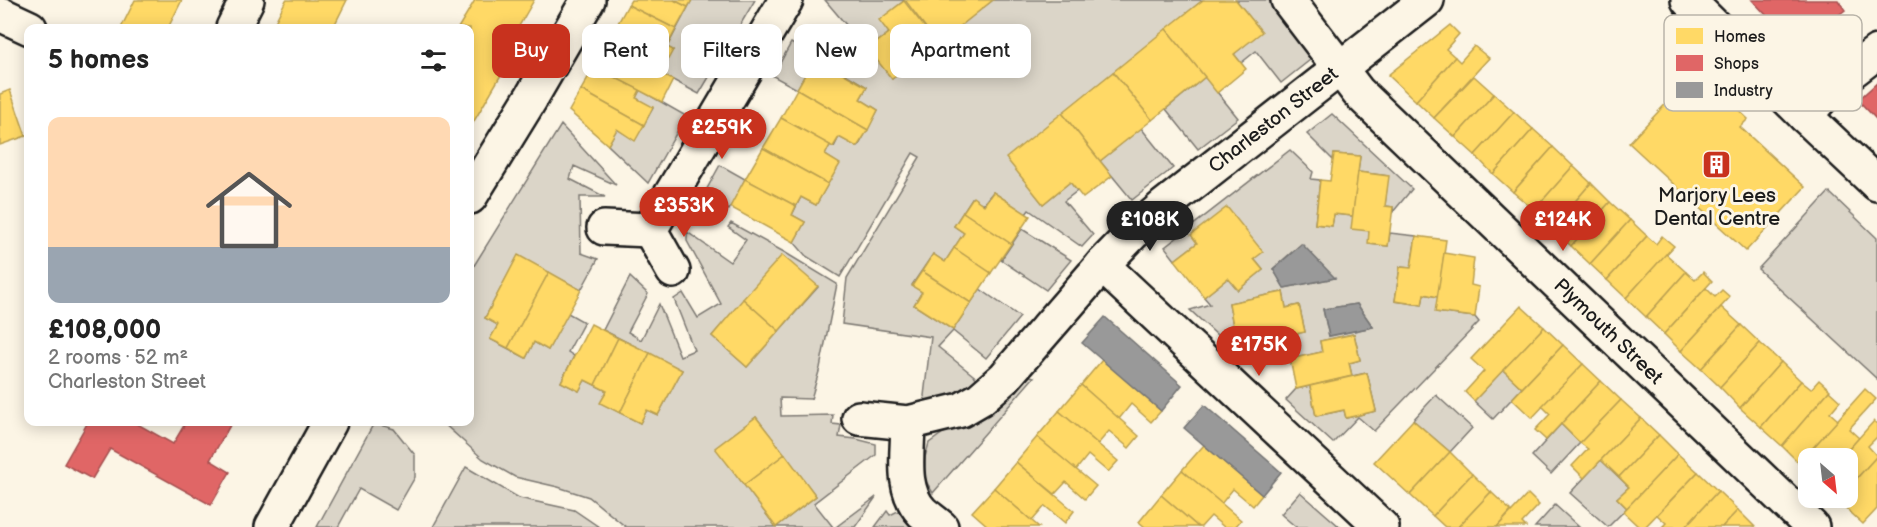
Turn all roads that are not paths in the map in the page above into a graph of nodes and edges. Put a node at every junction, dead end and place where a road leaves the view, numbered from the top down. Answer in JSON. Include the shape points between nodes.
{"nodes":[{"id":1,"x":248,"y":0,"type":"edge"},
{"id":2,"x":588,"y":0,"type":"edge"},
{"id":3,"x":786,"y":0,"type":"edge"},
{"id":4,"x":1288,"y":0,"type":"edge"},
{"id":5,"x":1427,"y":0,"type":"edge"},
{"id":6,"x":1688,"y":0,"type":"edge"},
{"id":7,"x":0,"y":14,"type":"edge"},
{"id":8,"x":1703,"y":15,"type":"edge"},
{"id":9,"x":235,"y":24,"type":"edge"},
{"id":10,"x":24,"y":25,"type":"edge"},
{"id":11,"x":1877,"y":52,"type":"edge"},
{"id":12,"x":1862,"y":64,"type":"edge"},
{"id":13,"x":1341,"y":69,"type":"junction"},
{"id":14,"x":1800,"y":111,"type":"edge"},
{"id":15,"x":1810,"y":111,"type":"edge"},
{"id":16,"x":1805,"y":116,"type":"junction"},
{"id":17,"x":1877,"y":184,"type":"edge"},
{"id":18,"x":474,"y":191,"type":"edge"},
{"id":19,"x":604,"y":228,"type":"dead end"},
{"id":20,"x":650,"y":230,"type":"junction"},
{"id":21,"x":1102,"y":265,"type":"junction"},
{"id":22,"x":672,"y":271,"type":"dead end"},
{"id":23,"x":859,"y":418,"type":"dead end"},
{"id":24,"x":908,"y":423,"type":"junction"},
{"id":25,"x":328,"y":426,"type":"edge"},
{"id":26,"x":273,"y":527,"type":"edge"},
{"id":27,"x":941,"y":527,"type":"edge"},
{"id":28,"x":1382,"y":527,"type":"edge"},
{"id":29,"x":1812,"y":527,"type":"edge"}],
"edges":[{"from":1,"to":9,"type":"main road"},
{"from":2,"to":18,"type":"main road"},
{"from":3,"to":20,"type":"main road"},
{"from":4,"to":13,"type":"main road","name":"Plymouth Street"},
{"from":5,"to":13,"type":"main road","name":"Charleston Street"},
{"from":6,"to":8,"type":"main road"},
{"from":7,"to":10,"type":"main road"},
{"from":11,"to":12,"type":"main road"},
{"from":13,"to":21,"type":"main road","name":"Charleston Street","via":[[1164,206]]},
{"from":13,"to":29,"type":"main road","name":"Plymouth Street","via":[[1358,92]]},
{"from":14,"to":16,"type":"main road"},
{"from":15,"to":16,"type":"main road"},
{"from":16,"to":17,"type":"main road"},
{"from":19,"to":20,"type":"main road"},
{"from":20,"to":22,"type":"main road"},
{"from":21,"to":24,"type":"main road","name":"Charleston Street","via":[[1004,378],[980,399],[962,410]]},
{"from":21,"to":28,"type":"main road"},
{"from":23,"to":24,"type":"main road","name":"Charleston Street"},
{"from":24,"to":27,"type":"main road","via":[[909,491],[921,510]]},
{"from":25,"to":26,"type":"main road"}]}
